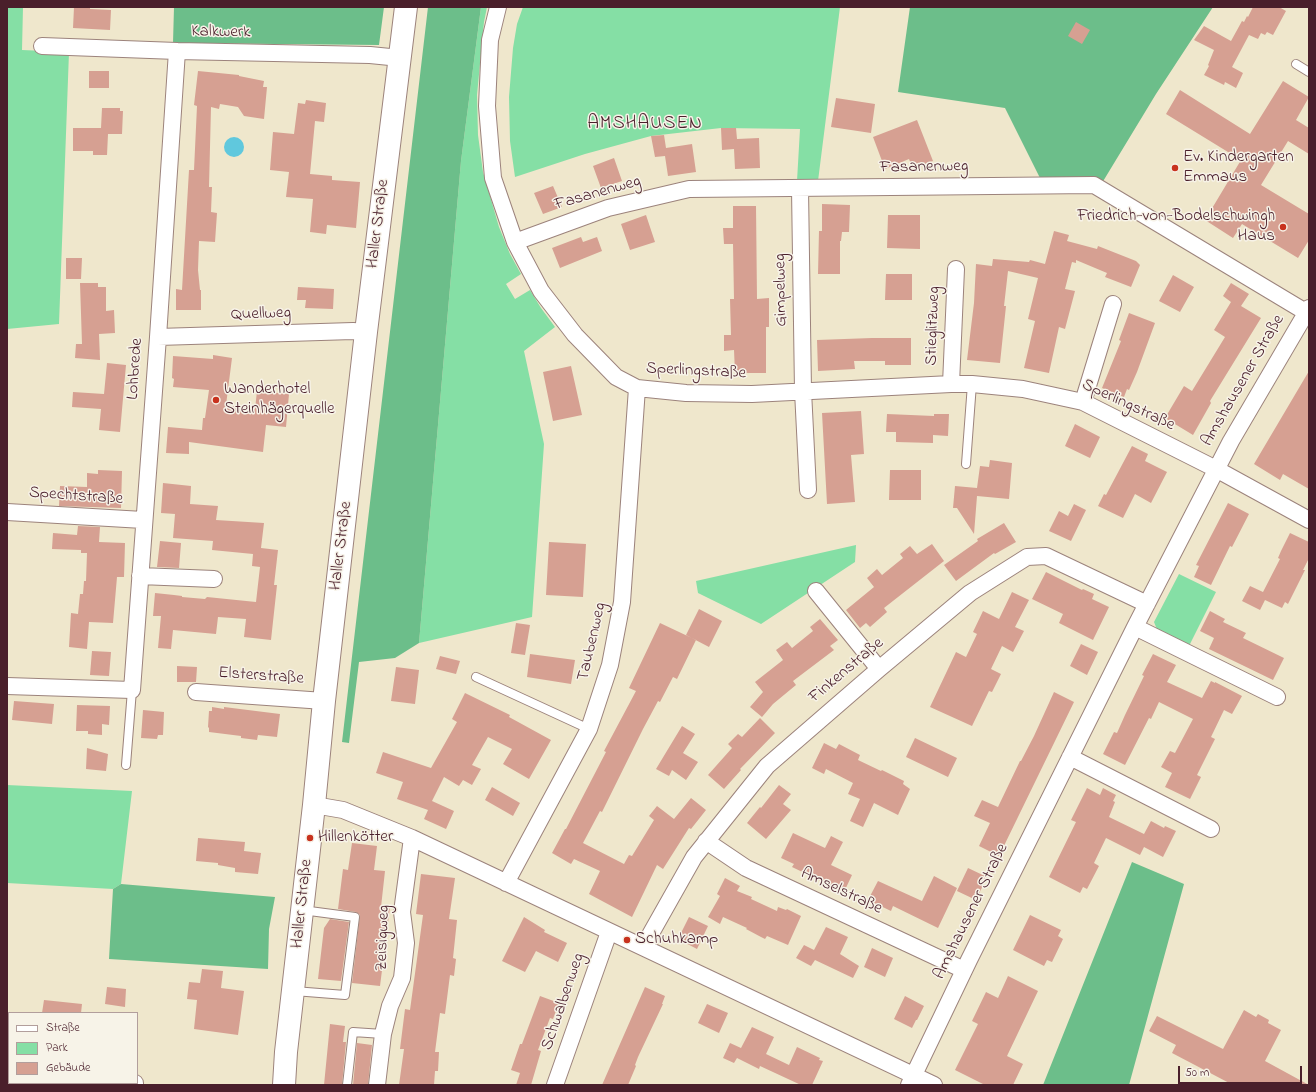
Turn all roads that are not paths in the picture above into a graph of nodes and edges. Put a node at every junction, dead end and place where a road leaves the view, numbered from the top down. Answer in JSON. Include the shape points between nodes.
{"nodes":[{"id":1,"x":406,"y":7,"type":"edge"},
{"id":2,"x":498,"y":7,"type":"edge"},
{"id":3,"x":42,"y":46,"type":"dead end"},
{"id":4,"x":177,"y":51,"type":"junction"},
{"id":5,"x":400,"y":58,"type":"junction"},
{"id":6,"x":1296,"y":64,"type":"dead end"},
{"id":7,"x":1309,"y":72,"type":"edge"},
{"id":8,"x":800,"y":189,"type":"junction"},
{"id":9,"x":515,"y":242,"type":"junction"},
{"id":10,"x":956,"y":269,"type":"dead end"},
{"id":11,"x":1113,"y":304,"type":"dead end"},
{"id":12,"x":1308,"y":312,"type":"edge"},
{"id":13,"x":366,"y":332,"type":"junction"},
{"id":14,"x":158,"y":337,"type":"junction"},
{"id":15,"x":951,"y":384,"type":"junction"},
{"id":16,"x":972,"y":384,"type":"junction"},
{"id":17,"x":638,"y":388,"type":"junction"},
{"id":18,"x":803,"y":391,"type":"junction"},
{"id":19,"x":1082,"y":402,"type":"junction"},
{"id":20,"x":966,"y":464,"type":"dead end"},
{"id":21,"x":1216,"y":469,"type":"junction"},
{"id":22,"x":808,"y":490,"type":"dead end"},
{"id":23,"x":7,"y":512,"type":"edge"},
{"id":24,"x":143,"y":520,"type":"junction"},
{"id":25,"x":1309,"y":520,"type":"edge"},
{"id":26,"x":140,"y":576,"type":"junction"},
{"id":27,"x":214,"y":579,"type":"dead end"},
{"id":28,"x":816,"y":591,"type":"dead end"},
{"id":29,"x":1147,"y":604,"type":"junction"},
{"id":30,"x":1135,"y":627,"type":"junction"},
{"id":31,"x":879,"y":669,"type":"junction"},
{"id":32,"x":476,"y":677,"type":"dead end"},
{"id":33,"x":7,"y":686,"type":"edge"},
{"id":34,"x":132,"y":690,"type":"junction"},
{"id":35,"x":196,"y":692,"type":"dead end"},
{"id":36,"x":1277,"y":697,"type":"dead end"},
{"id":37,"x":324,"y":701,"type":"junction"},
{"id":38,"x":589,"y":729,"type":"junction"},
{"id":39,"x":1070,"y":757,"type":"junction"},
{"id":40,"x":126,"y":765,"type":"dead end"},
{"id":41,"x":314,"y":805,"type":"junction"},
{"id":42,"x":1211,"y":829,"type":"dead end"},
{"id":43,"x":412,"y":838,"type":"junction"},
{"id":44,"x":706,"y":841,"type":"junction"},
{"id":45,"x":506,"y":883,"type":"junction"},
{"id":46,"x":302,"y":910,"type":"junction"},
{"id":47,"x":609,"y":932,"type":"junction"},
{"id":48,"x":645,"y":948,"type":"junction"},
{"id":49,"x":964,"y":970,"type":"junction"},
{"id":50,"x":293,"y":990,"type":"junction"},
{"id":51,"x":384,"y":1034,"type":"junction"},
{"id":52,"x":911,"y":1080,"type":"edge"},
{"id":53,"x":284,"y":1085,"type":"edge"},
{"id":54,"x":347,"y":1085,"type":"edge"},
{"id":55,"x":377,"y":1085,"type":"edge"},
{"id":56,"x":556,"y":1085,"type":"edge"},
{"id":57,"x":934,"y":1085,"type":"edge"}],
"edges":[{"from":1,"to":5,"type":"main road","name":"Haller Straße"},
{"from":2,"to":9,"type":"street","name":"Sperlingstraße","via":[[490,40],[487,106],[494,178]]},
{"from":3,"to":4,"type":"street","name":"Kalkwerk"},
{"from":4,"to":5,"type":"street","name":"Kalkwerk","via":[[370,55]]},
{"from":4,"to":14,"type":"street","name":"Lohbrede"},
{"from":5,"to":13,"type":"main road","name":"Haller Straße"},
{"from":6,"to":7,"type":"lane"},
{"from":8,"to":9,"type":"street","name":"Fasanenweg","via":[[689,189],[608,208]]},
{"from":8,"to":12,"type":"street","name":"Fasanenweg","via":[[1094,185]]},
{"from":8,"to":18,"type":"street","name":"Gimpelweg"},
{"from":9,"to":17,"type":"street","name":"Sperlingstraße","via":[[541,291],[575,335],[616,377]]},
{"from":10,"to":15,"type":"street","name":"Stieglitzweg"},
{"from":11,"to":19,"type":"street"},
{"from":12,"to":21,"type":"street","name":"Amshausener Straße"},
{"from":13,"to":14,"type":"street","name":"Quellweg"},
{"from":13,"to":37,"type":"main road","name":"Haller Straße"},
{"from":14,"to":24,"type":"street","name":"Lohbrede"},
{"from":15,"to":16,"type":"street","name":"Sperlingstraße"},
{"from":15,"to":18,"type":"street","name":"Sperlingstraße"},
{"from":16,"to":19,"type":"street","name":"Sperlingstraße","via":[[1023,389]]},
{"from":16,"to":20,"type":"lane"},
{"from":17,"to":18,"type":"street","name":"Sperlingstraße","via":[[737,394]]},
{"from":17,"to":38,"type":"street","name":"Taubenweg","via":[[622,602],[610,665]]},
{"from":18,"to":22,"type":"street"},
{"from":19,"to":21,"type":"street","name":"Sperlingstraße"},
{"from":21,"to":25,"type":"street","name":"Amshausener Straße"},
{"from":21,"to":29,"type":"street","name":"Amshausener Straße"},
{"from":23,"to":24,"type":"street","name":"Spechtstraße"},
{"from":24,"to":26,"type":"street","name":"Lohbrede"},
{"from":26,"to":27,"type":"street"},
{"from":26,"to":34,"type":"street","name":"Lohbrede"},
{"from":28,"to":31,"type":"street"},
{"from":29,"to":30,"type":"street","name":"Amshausener Straße"},
{"from":29,"to":31,"type":"street","name":"Finkenstraße","via":[[1046,556],[1027,557],[970,593]]},
{"from":30,"to":36,"type":"street"},
{"from":30,"to":39,"type":"street","name":"Amshausener Straße"},
{"from":31,"to":44,"type":"street","name":"Finkenstraße","via":[[767,766]]},
{"from":32,"to":38,"type":"lane"},
{"from":33,"to":34,"type":"street"},
{"from":34,"to":40,"type":"lane"},
{"from":35,"to":37,"type":"street","name":"Elsterstraße"},
{"from":37,"to":41,"type":"main road","name":"Haller Straße"},
{"from":38,"to":45,"type":"street","name":"Taubenweg"},
{"from":39,"to":42,"type":"street"},
{"from":39,"to":49,"type":"street","name":"Amshausener Straße"},
{"from":41,"to":43,"type":"street","via":[[343,810]]},
{"from":41,"to":46,"type":"main road","name":"Haller Straße"},
{"from":43,"to":45,"type":"street"},
{"from":43,"to":51,"type":"street","name":"Zeisigweg","via":[[402,912],[406,943],[402,978],[390,1006]]},
{"from":44,"to":48,"type":"street","name":"Finkenstraße","via":[[694,856]]},
{"from":44,"to":49,"type":"street","name":"Amselstraße","via":[[746,868]]},
{"from":45,"to":47,"type":"street"},
{"from":46,"to":50,"type":"main road","name":"Haller Straße"},
{"from":46,"to":50,"type":"lane","via":[[355,917],[345,996]]},
{"from":47,"to":48,"type":"street"},
{"from":47,"to":56,"type":"street","name":"Schwalbenweg"},
{"from":48,"to":52,"type":"street"},
{"from":49,"to":52,"type":"street","name":"Amshausener Straße"},
{"from":50,"to":53,"type":"main road","name":"Haller Straße"},
{"from":51,"to":54,"type":"lane","via":[[353,1032]]},
{"from":51,"to":55,"type":"street","name":"Zeisigweg"},
{"from":52,"to":57,"type":"street"}]}
